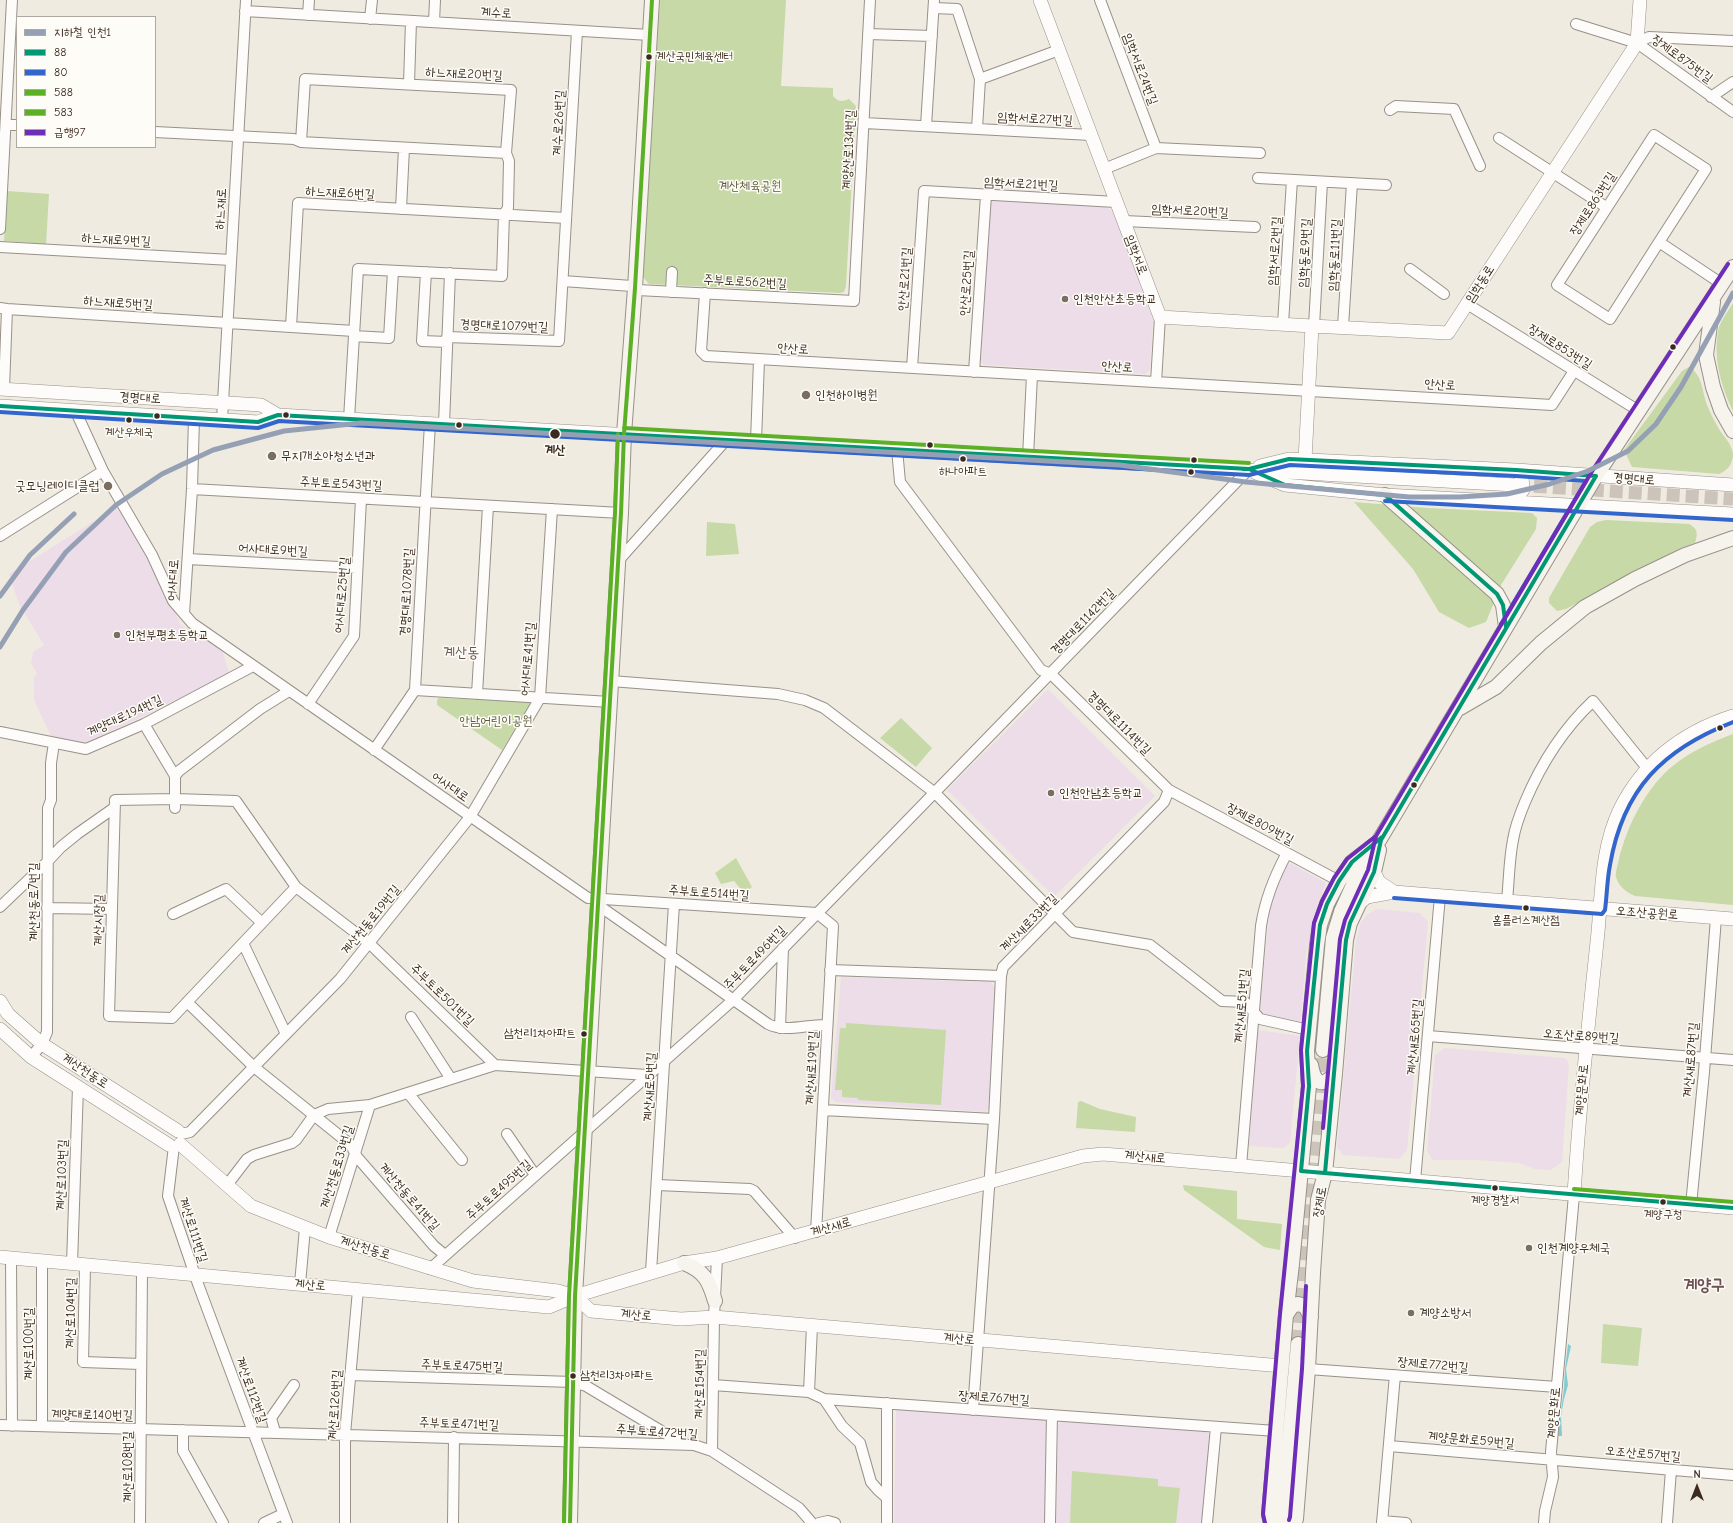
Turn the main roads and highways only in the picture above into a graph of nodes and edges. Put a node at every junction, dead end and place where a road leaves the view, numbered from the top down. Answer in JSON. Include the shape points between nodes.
{"nodes":[{"id":1,"x":652,"y":0,"type":"edge"},
{"id":2,"x":1733,"y":267,"type":"edge"},
{"id":3,"x":1714,"y":297,"type":"junction"},
{"id":4,"x":1733,"y":431,"type":"edge"},
{"id":5,"x":1385,"y":494,"type":"road end"},
{"id":6,"x":1733,"y":538,"type":"edge"},
{"id":7,"x":1506,"y":627,"type":"junction"},
{"id":8,"x":1458,"y":709,"type":"junction"},
{"id":9,"x":1381,"y":840,"type":"junction"},
{"id":10,"x":1323,"y":1050,"type":"tunnel mouth"},
{"id":11,"x":1308,"y":1051,"type":"junction"},
{"id":12,"x":1335,"y":1074,"type":"junction"},
{"id":13,"x":684,"y":1263,"type":"road end"},
{"id":14,"x":715,"y":1301,"type":"road end"},
{"id":15,"x":1286,"y":1315,"type":"junction"},
{"id":16,"x":1311,"y":1317,"type":"junction"},
{"id":17,"x":1298,"y":1344,"type":"tunnel mouth"},
{"id":18,"x":570,"y":1523,"type":"edge"},
{"id":19,"x":1271,"y":1523,"type":"edge"},
{"id":20,"x":1282,"y":1523,"type":"edge"},
{"id":21,"x":1294,"y":1523,"type":"edge"}],
"edges":[{"from":1,"to":18,"type":"main road","via":[[624,434],[575,1296]]},
{"from":2,"to":3,"type":"main road","name":"장제로"},
{"from":3,"to":4,"type":"main road","via":[[1706,355],[1721,410]]},
{"from":3,"to":7,"type":"main road","name":"장제로","via":[[1596,476]]},
{"from":5,"to":7,"type":"main road","via":[[1497,594],[1503,606]]},
{"from":6,"to":8,"type":"main road","via":[[1685,554],[1635,578],[1585,607],[1541,643],[1496,688]]},
{"from":7,"to":8,"type":"main road","name":"장제로"},
{"from":8,"to":9,"type":"main road","name":"장제로"},
{"from":9,"to":10,"type":"main road","name":"장제로","via":[[1355,881],[1340,912],[1333,938]]},
{"from":9,"to":11,"type":"main road","name":"장제로","via":[[1352,862],[1327,904],[1320,925]]},
{"from":9,"to":12,"type":"main road","name":"장제로","via":[[1374,872],[1357,905],[1346,940]]},
{"from":11,"to":12,"type":"main road","via":[[1313,1078],[1324,1082]]},
{"from":11,"to":15,"type":"main road","name":"장제로","via":[[1309,1086]]},
{"from":12,"to":16,"type":"main road","name":"장제로","via":[[1325,1173],[1318,1200]]},
{"from":13,"to":14,"type":"main road","via":[[704,1276]]},
{"from":15,"to":16,"type":"main road","via":[[1292,1306],[1298,1304],[1304,1306]]},
{"from":15,"to":19,"type":"main road","name":"장제로","via":[[1269,1515]]},
{"from":16,"to":21,"type":"main road","name":"장제로"},
{"from":17,"to":20,"type":"main road"}]}
